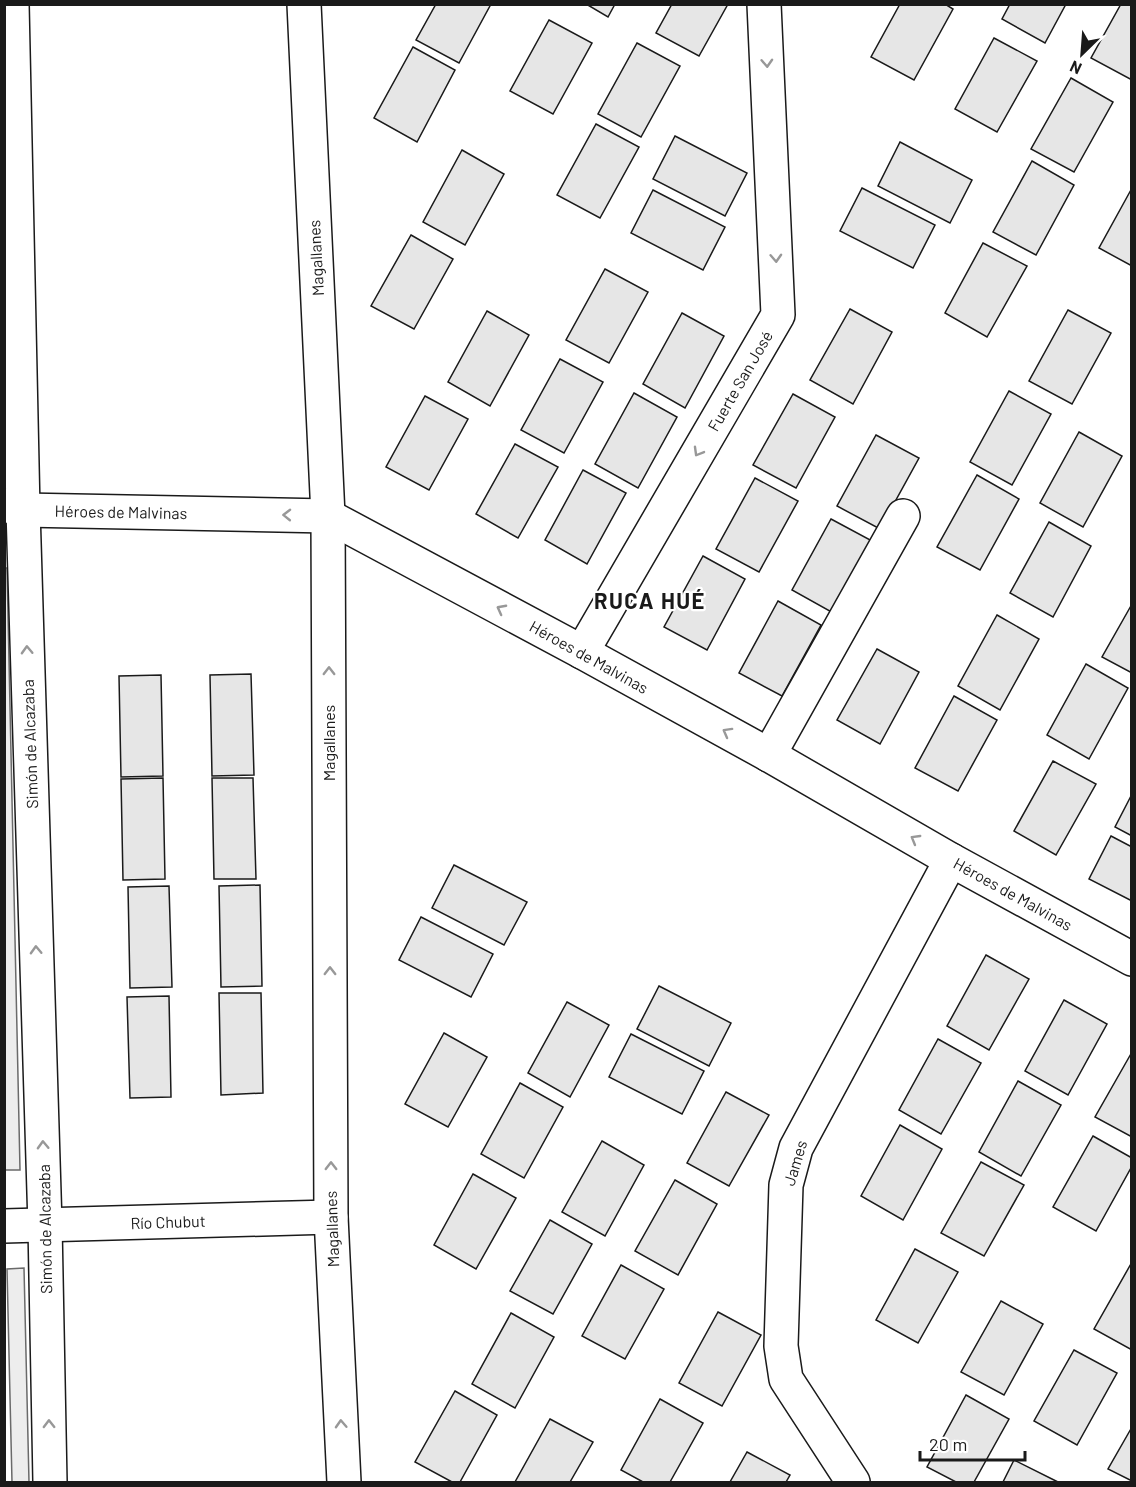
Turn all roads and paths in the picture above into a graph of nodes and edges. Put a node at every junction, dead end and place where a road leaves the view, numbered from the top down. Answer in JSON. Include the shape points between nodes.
{"nodes":[{"id":1,"x":12,"y":4,"type":"edge"},
{"id":2,"x":304,"y":4,"type":"edge"},
{"id":3,"x":764,"y":4,"type":"edge"},
{"id":4,"x":14,"y":507,"type":"edge"},
{"id":5,"x":328,"y":516,"type":"junction"},
{"id":6,"x":903,"y":516,"type":"dead end"},
{"id":7,"x":582,"y":652,"type":"junction"},
{"id":8,"x":769,"y":755,"type":"junction"},
{"id":9,"x":951,"y":860,"type":"junction"},
{"id":10,"x":1131,"y":959,"type":"edge"},
{"id":11,"x":331,"y":1217,"type":"junction"},
{"id":12,"x":45,"y":1225,"type":"junction"},
{"id":13,"x":4,"y":1227,"type":"edge"},
{"id":14,"x":50,"y":1482,"type":"edge"},
{"id":15,"x":344,"y":1482,"type":"edge"},
{"id":16,"x":853,"y":1482,"type":"edge"}],
"edges":[{"from":1,"to":4,"type":"street","name":"Simón de Alcazaba"},
{"from":2,"to":5,"type":"street","name":"Magallanes"},
{"from":3,"to":7,"type":"street","name":"Fuerte San José","one_way":true,"via":[[778,315]]},
{"from":5,"to":4,"type":"street","name":"Héroes de Malvinas","one_way":true},
{"from":12,"to":4,"type":"street","name":"Simón de Alcazaba","one_way":true},
{"from":7,"to":5,"type":"street","name":"Héroes de Malvinas","one_way":true},
{"from":11,"to":5,"type":"street","name":"Magallanes","one_way":true},
{"from":6,"to":8,"type":"street"},
{"from":8,"to":7,"type":"street","name":"Héroes de Malvinas","one_way":true},
{"from":9,"to":8,"type":"street","name":"Héroes de Malvinas","one_way":true},
{"from":9,"to":10,"type":"street","name":"Héroes de Malvinas"},
{"from":9,"to":16,"type":"street","name":"James","via":[[796,1148],[786,1185],[781,1346],[786,1379]]},
{"from":11,"to":12,"type":"street","name":"Río Chubut"},
{"from":15,"to":11,"type":"street","name":"Magallanes","one_way":true},
{"from":12,"to":13,"type":"street","name":"Río Chubut"},
{"from":14,"to":12,"type":"street","name":"Simón de Alcazaba","one_way":true}]}
